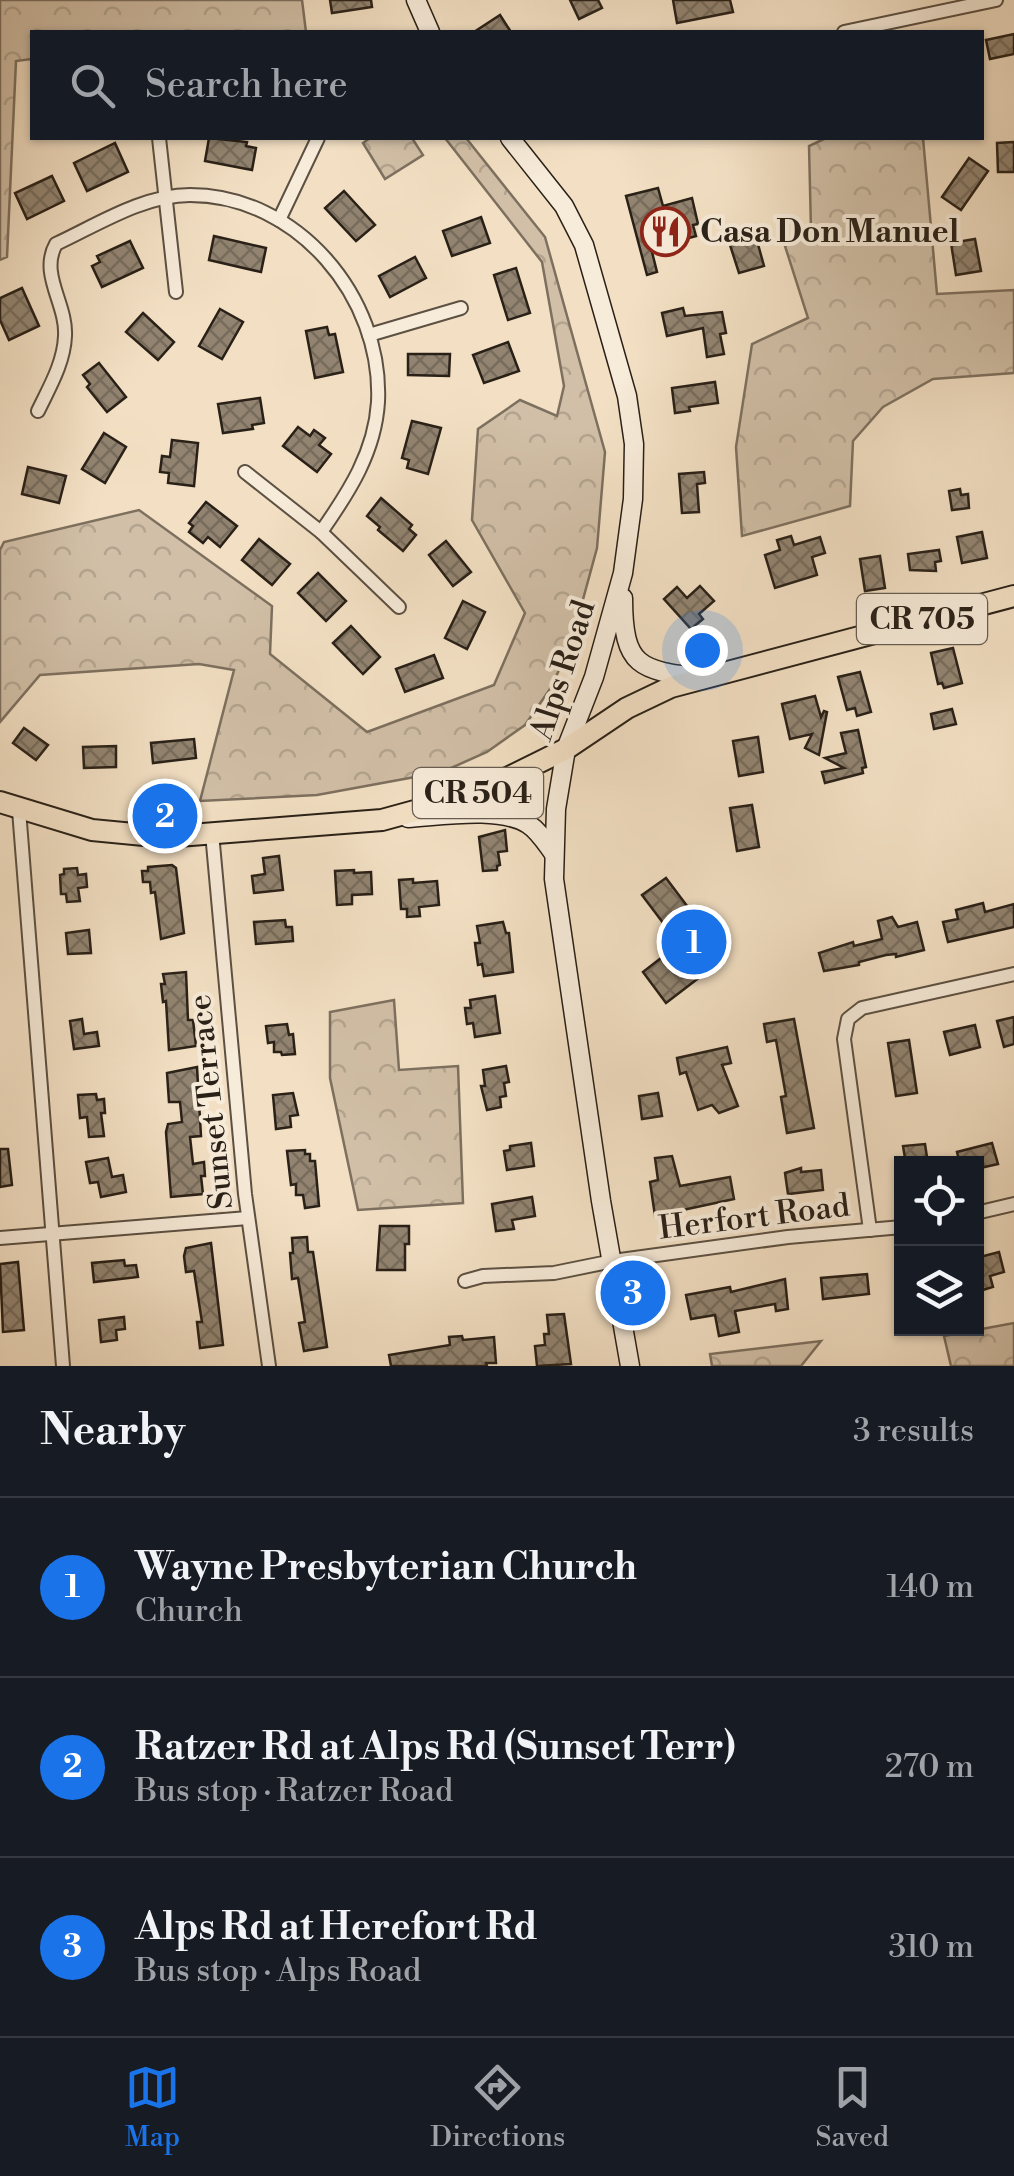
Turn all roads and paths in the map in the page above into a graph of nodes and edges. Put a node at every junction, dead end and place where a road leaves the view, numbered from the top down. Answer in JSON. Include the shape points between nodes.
{"nodes":[{"id":1,"x":416,"y":0,"type":"edge"},
{"id":2,"x":996,"y":0,"type":"edge"},
{"id":3,"x":956,"y":4,"type":"edge"},
{"id":4,"x":429,"y":30,"type":"edge"},
{"id":5,"x":852,"y":30,"type":"edge"},
{"id":6,"x":159,"y":140,"type":"edge"},
{"id":7,"x":317,"y":140,"type":"edge"},
{"id":8,"x":512,"y":140,"type":"edge"},
{"id":9,"x":166,"y":197,"type":"junction"},
{"id":10,"x":278,"y":220,"type":"junction"},
{"id":11,"x":176,"y":292,"type":"dead end"},
{"id":12,"x":461,"y":308,"type":"dead end"},
{"id":13,"x":369,"y":335,"type":"junction"},
{"id":14,"x":38,"y":411,"type":"dead end"},
{"id":15,"x":245,"y":472,"type":"dead end"},
{"id":16,"x":321,"y":532,"type":"junction"},
{"id":17,"x":623,"y":573,"type":"junction"},
{"id":18,"x":1014,"y":596,"type":"edge"},
{"id":19,"x":400,"y":607,"type":"dead end"},
{"id":20,"x":702,"y":678,"type":"junction"},
{"id":21,"x":566,"y":749,"type":"junction"},
{"id":22,"x":10,"y":806,"type":"edge"},
{"id":23,"x":382,"y":820,"type":"junction"},
{"id":24,"x":212,"y":833,"type":"junction"},
{"id":25,"x":554,"y":854,"type":"junction"},
{"id":26,"x":1014,"y":974,"type":"edge"},
{"id":27,"x":1014,"y":1204,"type":"edge"},
{"id":28,"x":984,"y":1211,"type":"edge"},
{"id":29,"x":248,"y":1218,"type":"junction"},
{"id":30,"x":894,"y":1228,"type":"edge"},
{"id":31,"x":870,"y":1230,"type":"junction"},
{"id":32,"x":52,"y":1233,"type":"junction"},
{"id":33,"x":0,"y":1238,"type":"edge"},
{"id":34,"x":613,"y":1261,"type":"junction"},
{"id":35,"x":465,"y":1281,"type":"dead end"},
{"id":36,"x":63,"y":1366,"type":"edge"},
{"id":37,"x":269,"y":1366,"type":"edge"},
{"id":38,"x":630,"y":1366,"type":"edge"}],
"edges":[{"from":1,"to":4,"type":"main road"},
{"from":2,"to":3,"type":"street"},
{"from":3,"to":5,"type":"street"},
{"from":6,"to":9,"type":"street"},
{"from":7,"to":10,"type":"street"},
{"from":8,"to":17,"type":"main road","name":"Alps Road","number":"CR 504","via":[[573,222],[610,328],[634,444]]},
{"from":9,"to":10,"type":"street","via":[[233,199]]},
{"from":9,"to":11,"type":"street"},
{"from":9,"to":14,"type":"street","via":[[56,244],[48,258],[66,334]]},
{"from":10,"to":13,"type":"street","via":[[324,253]]},
{"from":12,"to":13,"type":"street"},
{"from":13,"to":16,"type":"street","via":[[378,404],[366,459]]},
{"from":15,"to":16,"type":"street"},
{"from":16,"to":19,"type":"street"},
{"from":17,"to":20,"type":"main road","via":[[623,620],[638,661],[653,672]]},
{"from":17,"to":21,"type":"main road","name":"Alps Road","number":"CR 504"},
{"from":18,"to":20,"type":"main road","number":"CR 705"},
{"from":20,"to":21,"type":"main road","number":"CR 705","via":[[628,708]]},
{"from":21,"to":23,"type":"main road","number":"CR 504","via":[[473,795]]},
{"from":21,"to":25,"type":"main road","name":"Alps Road"},
{"from":22,"to":24,"type":"main road","number":"CR 504","via":[[123,834]]},
{"from":22,"to":32,"type":"street"},
{"from":23,"to":24,"type":"main road","number":"CR 504"},
{"from":23,"to":25,"type":"main road","via":[[514,817]]},
{"from":24,"to":29,"type":"street","name":"Sunset Terrace"},
{"from":25,"to":34,"type":"main road","name":"Alps Road"},
{"from":26,"to":31,"type":"street","via":[[854,1012],[844,1028]]},
{"from":27,"to":28,"type":"street"},
{"from":29,"to":32,"type":"street"},
{"from":29,"to":37,"type":"street","name":"Sunset Terrace"},
{"from":30,"to":31,"type":"street","name":"Herfort Road"},
{"from":31,"to":34,"type":"street","name":"Herfort Road"},
{"from":32,"to":33,"type":"street"},
{"from":32,"to":36,"type":"street"},
{"from":34,"to":35,"type":"street","name":"Herfort Road"},
{"from":34,"to":38,"type":"main road","name":"Alps Road"}]}
